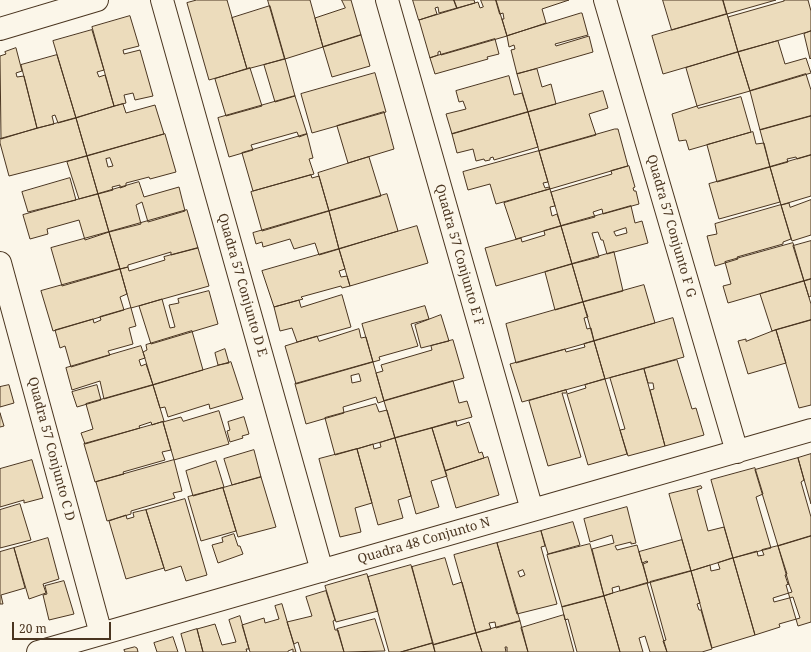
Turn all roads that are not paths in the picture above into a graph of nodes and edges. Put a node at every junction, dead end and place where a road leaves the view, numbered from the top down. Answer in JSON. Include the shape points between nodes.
{"nodes":[{"id":1,"x":97,"y":0,"type":"edge"},
{"id":2,"x":162,"y":0,"type":"edge"},
{"id":3,"x":387,"y":0,"type":"edge"},
{"id":4,"x":605,"y":0,"type":"edge"},
{"id":5,"x":0,"y":29,"type":"edge"},
{"id":6,"x":0,"y":263,"type":"edge"},
{"id":7,"x":811,"y":430,"type":"edge"},
{"id":8,"x":736,"y":452,"type":"junction"},
{"id":9,"x":532,"y":510,"type":"junction"},
{"id":10,"x":322,"y":571,"type":"junction"},
{"id":11,"x":101,"y":634,"type":"junction"},
{"id":12,"x":38,"y":652,"type":"edge"}],
"edges":[{"from":1,"to":5,"type":"street"},
{"from":2,"to":10,"type":"street","name":"Quadra 57 Conjunto D E"},
{"from":3,"to":9,"type":"street","name":"Quadra 57 Conjunto E F"},
{"from":4,"to":8,"type":"street","name":"Quadra 57 Conjunto F G"},
{"from":6,"to":11,"type":"street","name":"Quadra 57 Conjunto C D"},
{"from":7,"to":8,"type":"street","name":"Quadra 48 Conjunto N"},
{"from":8,"to":9,"type":"street","name":"Quadra 48 Conjunto N"},
{"from":9,"to":10,"type":"street","name":"Quadra 48 Conjunto N"},
{"from":10,"to":11,"type":"street","name":"Quadra 48 Conjunto N"},
{"from":11,"to":12,"type":"street","name":"Quadra 48 Conjunto N"}]}
